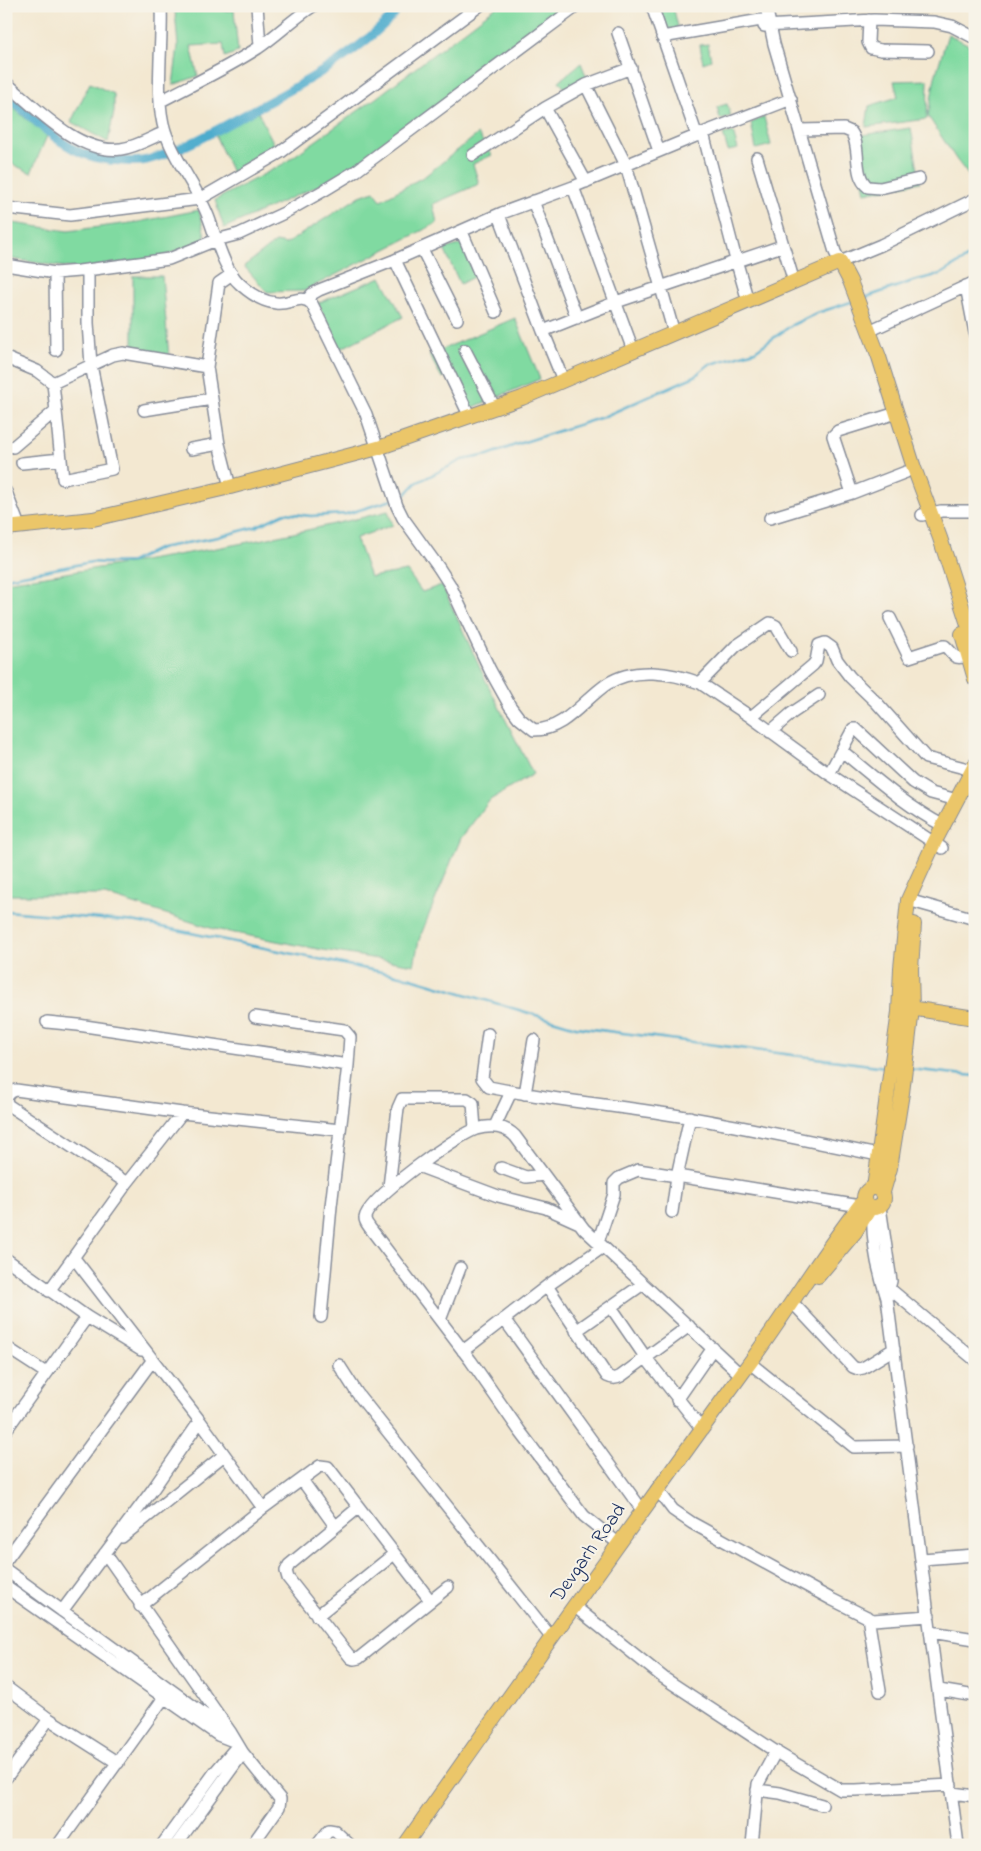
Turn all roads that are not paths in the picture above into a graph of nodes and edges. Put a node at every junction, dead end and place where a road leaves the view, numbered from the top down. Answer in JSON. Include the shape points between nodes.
{"nodes":[{"id":1,"x":161,"y":6,"type":"edge"},
{"id":2,"x":257,"y":6,"type":"edge"},
{"id":3,"x":313,"y":6,"type":"edge"},
{"id":4,"x":479,"y":6,"type":"edge"},
{"id":5,"x":577,"y":6,"type":"edge"},
{"id":6,"x":652,"y":6,"type":"edge"},
{"id":7,"x":758,"y":6,"type":"edge"},
{"id":8,"x":766,"y":6,"type":"edge"},
{"id":9,"x":869,"y":20,"type":"junction"},
{"id":10,"x":764,"y":24,"type":"junction"},
{"id":11,"x":618,"y":33,"type":"dead end"},
{"id":12,"x":662,"y":37,"type":"junction"},
{"id":13,"x":975,"y":38,"type":"edge"},
{"id":14,"x":260,"y":46,"type":"junction"},
{"id":15,"x":928,"y":51,"type":"dead end"},
{"id":16,"x":631,"y":68,"type":"junction"},
{"id":17,"x":6,"y":83,"type":"edge"},
{"id":18,"x":586,"y":85,"type":"junction"},
{"id":19,"x":161,"y":101,"type":"junction"},
{"id":20,"x":787,"y":101,"type":"junction"},
{"id":21,"x":545,"y":108,"type":"junction"},
{"id":22,"x":800,"y":130,"type":"junction"},
{"id":23,"x":165,"y":132,"type":"junction"},
{"id":24,"x":700,"y":134,"type":"junction"},
{"id":25,"x":659,"y":151,"type":"junction"},
{"id":26,"x":473,"y":155,"type":"dead end"},
{"id":27,"x":757,"y":158,"type":"dead end"},
{"id":28,"x":626,"y":165,"type":"junction"},
{"id":29,"x":918,"y":179,"type":"dead end"},
{"id":30,"x":586,"y":182,"type":"junction"},
{"id":31,"x":573,"y":187,"type":"junction"},
{"id":32,"x":200,"y":199,"type":"junction"},
{"id":33,"x":975,"y":199,"type":"edge"},
{"id":34,"x":534,"y":201,"type":"junction"},
{"id":35,"x":6,"y":208,"type":"edge"},
{"id":36,"x":499,"y":215,"type":"junction"},
{"id":37,"x":462,"y":232,"type":"junction"},
{"id":38,"x":216,"y":240,"type":"junction"},
{"id":39,"x":782,"y":246,"type":"junction"},
{"id":40,"x":422,"y":249,"type":"junction"},
{"id":41,"x":395,"y":260,"type":"junction"},
{"id":42,"x":736,"y":260,"type":"junction"},
{"id":43,"x":836,"y":264,"type":"junction"},
{"id":44,"x":6,"y":265,"type":"edge"},
{"id":45,"x":88,"y":270,"type":"junction"},
{"id":46,"x":54,"y":272,"type":"junction"},
{"id":47,"x":232,"y":274,"type":"junction"},
{"id":48,"x":794,"y":282,"type":"junction"},
{"id":49,"x":971,"y":284,"type":"edge"},
{"id":50,"x":662,"y":287,"type":"junction"},
{"id":51,"x":307,"y":300,"type":"junction"},
{"id":52,"x":748,"y":301,"type":"junction"},
{"id":53,"x":616,"y":302,"type":"junction"},
{"id":54,"x":496,"y":312,"type":"dead end"},
{"id":55,"x":858,"y":313,"type":"junction"},
{"id":56,"x":577,"y":318,"type":"junction"},
{"id":57,"x":457,"y":319,"type":"dead end"},
{"id":58,"x":543,"y":330,"type":"junction"},
{"id":59,"x":869,"y":331,"type":"junction"},
{"id":60,"x":674,"y":332,"type":"junction"},
{"id":61,"x":975,"y":333,"type":"edge"},
{"id":62,"x":56,"y":350,"type":"dead end"},
{"id":63,"x":465,"y":350,"type":"dead end"},
{"id":64,"x":632,"y":350,"type":"junction"},
{"id":65,"x":6,"y":358,"type":"edge"},
{"id":66,"x":91,"y":365,"type":"junction"},
{"id":67,"x":207,"y":367,"type":"junction"},
{"id":68,"x":563,"y":380,"type":"junction"},
{"id":69,"x":53,"y":383,"type":"junction"},
{"id":70,"x":212,"y":399,"type":"junction"},
{"id":71,"x":494,"y":408,"type":"junction"},
{"id":72,"x":55,"y":410,"type":"junction"},
{"id":73,"x":144,"y":410,"type":"dead end"},
{"id":74,"x":890,"y":415,"type":"junction"},
{"id":75,"x":470,"y":417,"type":"junction"},
{"id":76,"x":219,"y":444,"type":"junction"},
{"id":77,"x":12,"y":447,"type":"dead end"},
{"id":78,"x":191,"y":448,"type":"dead end"},
{"id":79,"x":378,"y":448,"type":"junction"},
{"id":80,"x":61,"y":459,"type":"junction"},
{"id":81,"x":22,"y":463,"type":"dead end"},
{"id":82,"x":906,"y":472,"type":"junction"},
{"id":83,"x":230,"y":487,"type":"junction"},
{"id":84,"x":6,"y":492,"type":"edge"},
{"id":85,"x":852,"y":492,"type":"junction"},
{"id":86,"x":975,"y":512,"type":"edge"},
{"id":87,"x":926,"y":514,"type":"junction"},
{"id":88,"x":770,"y":518,"type":"dead end"},
{"id":89,"x":13,"y":527,"type":"edge"},
{"id":90,"x":890,"y":618,"type":"dead end"},
{"id":91,"x":791,"y":651,"type":"dead end"},
{"id":92,"x":972,"y":651,"type":"edge"},
{"id":93,"x":975,"y":678,"type":"edge"},
{"id":94,"x":700,"y":683,"type":"junction"},
{"id":95,"x":819,"y":695,"type":"dead end"},
{"id":96,"x":751,"y":717,"type":"junction"},
{"id":97,"x":770,"y":732,"type":"junction"},
{"id":98,"x":842,"y":751,"type":"junction"},
{"id":99,"x":974,"y":773,"type":"edge"},
{"id":100,"x":829,"y":774,"type":"junction"},
{"id":101,"x":957,"y":800,"type":"junction"},
{"id":102,"x":944,"y":826,"type":"junction"},
{"id":103,"x":938,"y":846,"type":"junction"},
{"id":104,"x":912,"y":901,"type":"junction"},
{"id":105,"x":975,"y":919,"type":"edge"},
{"id":106,"x":905,"y":1008,"type":"junction"},
{"id":107,"x":255,"y":1017,"type":"dead end"},
{"id":108,"x":975,"y":1018,"type":"edge"},
{"id":109,"x":47,"y":1022,"type":"dead end"},
{"id":110,"x":488,"y":1034,"type":"dead end"},
{"id":111,"x":534,"y":1040,"type":"dead end"},
{"id":112,"x":348,"y":1065,"type":"junction"},
{"id":113,"x":511,"y":1092,"type":"junction"},
{"id":114,"x":895,"y":1092,"type":"junction"},
{"id":115,"x":525,"y":1094,"type":"junction"},
{"id":116,"x":6,"y":1100,"type":"edge"},
{"id":117,"x":182,"y":1113,"type":"junction"},
{"id":118,"x":690,"y":1117,"type":"junction"},
{"id":119,"x":495,"y":1126,"type":"junction"},
{"id":120,"x":475,"y":1129,"type":"junction"},
{"id":121,"x":340,"y":1130,"type":"junction"},
{"id":122,"x":878,"y":1155,"type":"junction"},
{"id":123,"x":418,"y":1166,"type":"junction"},
{"id":124,"x":501,"y":1168,"type":"dead end"},
{"id":125,"x":544,"y":1175,"type":"junction"},
{"id":126,"x":677,"y":1176,"type":"junction"},
{"id":127,"x":127,"y":1183,"type":"junction"},
{"id":128,"x":389,"y":1187,"type":"junction"},
{"id":129,"x":879,"y":1190,"type":"junction"},
{"id":130,"x":870,"y":1206,"type":"junction"},
{"id":131,"x":672,"y":1212,"type":"dead end"},
{"id":132,"x":579,"y":1223,"type":"junction"},
{"id":133,"x":600,"y":1244,"type":"junction"},
{"id":134,"x":74,"y":1258,"type":"junction"},
{"id":135,"x":6,"y":1259,"type":"edge"},
{"id":136,"x":460,"y":1268,"type":"dead end"},
{"id":137,"x":643,"y":1284,"type":"junction"},
{"id":138,"x":547,"y":1286,"type":"junction"},
{"id":139,"x":49,"y":1291,"type":"junction"},
{"id":140,"x":888,"y":1293,"type":"junction"},
{"id":141,"x":792,"y":1302,"type":"junction"},
{"id":142,"x":611,"y":1307,"type":"junction"},
{"id":143,"x":87,"y":1317,"type":"junction"},
{"id":144,"x":321,"y":1317,"type":"dead end"},
{"id":145,"x":504,"y":1319,"type":"junction"},
{"id":146,"x":440,"y":1320,"type":"junction"},
{"id":147,"x":689,"y":1326,"type":"junction"},
{"id":148,"x":576,"y":1331,"type":"junction"},
{"id":149,"x":6,"y":1347,"type":"edge"},
{"id":150,"x":713,"y":1348,"type":"junction"},
{"id":151,"x":894,"y":1348,"type":"junction"},
{"id":152,"x":463,"y":1351,"type":"junction"},
{"id":153,"x":149,"y":1357,"type":"junction"},
{"id":154,"x":646,"y":1358,"type":"junction"},
{"id":155,"x":975,"y":1360,"type":"edge"},
{"id":156,"x":750,"y":1363,"type":"junction"},
{"id":157,"x":339,"y":1365,"type":"dead end"},
{"id":158,"x":46,"y":1373,"type":"junction"},
{"id":159,"x":741,"y":1375,"type":"junction"},
{"id":160,"x":677,"y":1400,"type":"junction"},
{"id":161,"x":200,"y":1421,"type":"junction"},
{"id":162,"x":7,"y":1428,"type":"edge"},
{"id":163,"x":701,"y":1428,"type":"junction"},
{"id":164,"x":907,"y":1446,"type":"junction"},
{"id":165,"x":224,"y":1455,"type":"junction"},
{"id":166,"x":302,"y":1480,"type":"junction"},
{"id":167,"x":657,"y":1489,"type":"junction"},
{"id":168,"x":264,"y":1508,"type":"junction"},
{"id":169,"x":358,"y":1508,"type":"junction"},
{"id":170,"x":642,"y":1510,"type":"junction"},
{"id":171,"x":335,"y":1526,"type":"junction"},
{"id":172,"x":618,"y":1543,"type":"junction"},
{"id":173,"x":106,"y":1551,"type":"junction"},
{"id":174,"x":394,"y":1554,"type":"junction"},
{"id":175,"x":975,"y":1555,"type":"edge"},
{"id":176,"x":922,"y":1559,"type":"junction"},
{"id":177,"x":6,"y":1560,"type":"edge"},
{"id":178,"x":6,"y":1570,"type":"edge"},
{"id":179,"x":6,"y":1587,"type":"edge"},
{"id":180,"x":448,"y":1587,"type":"dead end"},
{"id":181,"x":430,"y":1600,"type":"junction"},
{"id":182,"x":140,"y":1606,"type":"junction"},
{"id":183,"x":574,"y":1606,"type":"junction"},
{"id":184,"x":62,"y":1611,"type":"junction"},
{"id":185,"x":317,"y":1616,"type":"junction"},
{"id":186,"x":929,"y":1616,"type":"junction"},
{"id":187,"x":868,"y":1617,"type":"junction"},
{"id":188,"x":931,"y":1632,"type":"junction"},
{"id":189,"x":552,"y":1637,"type":"junction"},
{"id":190,"x":975,"y":1638,"type":"edge"},
{"id":191,"x":6,"y":1687,"type":"edge"},
{"id":192,"x":938,"y":1690,"type":"junction"},
{"id":193,"x":880,"y":1691,"type":"dead end"},
{"id":194,"x":167,"y":1694,"type":"junction"},
{"id":195,"x":975,"y":1696,"type":"edge"},
{"id":196,"x":49,"y":1719,"type":"junction"},
{"id":197,"x":237,"y":1743,"type":"junction"},
{"id":198,"x":776,"y":1751,"type":"junction"},
{"id":199,"x":118,"y":1763,"type":"junction"},
{"id":200,"x":6,"y":1778,"type":"edge"},
{"id":201,"x":951,"y":1789,"type":"junction"},
{"id":202,"x":757,"y":1790,"type":"junction"},
{"id":203,"x":975,"y":1796,"type":"edge"},
{"id":204,"x":822,"y":1805,"type":"dead end"},
{"id":205,"x":58,"y":1845,"type":"edge"},
{"id":206,"x":162,"y":1845,"type":"edge"},
{"id":207,"x":176,"y":1845,"type":"edge"},
{"id":208,"x":252,"y":1845,"type":"edge"},
{"id":209,"x":317,"y":1845,"type":"edge"},
{"id":210,"x":350,"y":1845,"type":"edge"},
{"id":211,"x":405,"y":1845,"type":"edge"},
{"id":212,"x":752,"y":1845,"type":"edge"},
{"id":213,"x":958,"y":1845,"type":"edge"}],
"edges":[{"from":1,"to":19,"type":"street"},
{"from":2,"to":14,"type":"street"},
{"from":3,"to":14,"type":"street"},
{"from":4,"to":32,"type":"street","via":[[281,152]]},
{"from":5,"to":38,"type":"street","via":[[356,171],[284,213],[239,234]]},
{"from":6,"to":12,"type":"street"},
{"from":7,"to":10,"type":"street"},
{"from":8,"to":10,"type":"street"},
{"from":9,"to":10,"type":"street"},
{"from":9,"to":13,"type":"street","via":[[944,23]]},
{"from":9,"to":15,"type":"street","via":[[868,42],[871,48]]},
{"from":10,"to":12,"type":"street"},
{"from":10,"to":20,"type":"street"},
{"from":11,"to":16,"type":"street"},
{"from":12,"to":24,"type":"street"},
{"from":14,"to":19,"type":"street"},
{"from":16,"to":18,"type":"street"},
{"from":16,"to":25,"type":"street"},
{"from":17,"to":23,"type":"street","via":[[80,142],[120,150]]},
{"from":18,"to":21,"type":"street"},
{"from":18,"to":28,"type":"street"},
{"from":19,"to":23,"type":"street"},
{"from":20,"to":22,"type":"street"},
{"from":20,"to":24,"type":"street"},
{"from":20,"to":43,"type":"street","via":[[828,254]]},
{"from":21,"to":26,"type":"street"},
{"from":21,"to":30,"type":"street"},
{"from":22,"to":29,"type":"street","via":[[844,129],[851,132],[861,177],[868,187],[880,188]]},
{"from":22,"to":43,"type":"street"},
{"from":23,"to":32,"type":"street"},
{"from":24,"to":25,"type":"street"},
{"from":24,"to":42,"type":"street"},
{"from":25,"to":28,"type":"street"},
{"from":27,"to":39,"type":"street"},
{"from":28,"to":30,"type":"street"},
{"from":28,"to":50,"type":"street"},
{"from":30,"to":31,"type":"street"},
{"from":31,"to":34,"type":"street"},
{"from":31,"to":53,"type":"street"},
{"from":32,"to":35,"type":"street","via":[[70,215]]},
{"from":32,"to":38,"type":"street"},
{"from":33,"to":43,"type":"street"},
{"from":34,"to":36,"type":"street"},
{"from":34,"to":56,"type":"street"},
{"from":36,"to":37,"type":"street"},
{"from":36,"to":58,"type":"street"},
{"from":37,"to":40,"type":"street"},
{"from":37,"to":54,"type":"street"},
{"from":38,"to":45,"type":"street","via":[[169,259]]},
{"from":38,"to":47,"type":"street"},
{"from":39,"to":42,"type":"street"},
{"from":39,"to":48,"type":"street"},
{"from":40,"to":41,"type":"street"},
{"from":40,"to":57,"type":"street"},
{"from":41,"to":51,"type":"street","via":[[319,290]]},
{"from":41,"to":75,"type":"street"},
{"from":42,"to":50,"type":"street"},
{"from":42,"to":52,"type":"street"},
{"from":43,"to":48,"type":"main road"},
{"from":43,"to":55,"type":"main road"},
{"from":44,"to":46,"type":"street"},
{"from":45,"to":46,"type":"street"},
{"from":45,"to":66,"type":"street"},
{"from":46,"to":62,"type":"street"},
{"from":47,"to":51,"type":"street","via":[[243,287],[262,299],[276,303]]},
{"from":47,"to":67,"type":"street","via":[[218,283]]},
{"from":48,"to":52,"type":"main road"},
{"from":49,"to":59,"type":"street"},
{"from":49,"to":61,"type":"street"},
{"from":50,"to":53,"type":"street"},
{"from":50,"to":60,"type":"street"},
{"from":51,"to":79,"type":"street","via":[[312,304],[366,414]]},
{"from":52,"to":60,"type":"main road"},
{"from":53,"to":56,"type":"street"},
{"from":53,"to":64,"type":"street"},
{"from":55,"to":59,"type":"main road"},
{"from":55,"to":74,"type":"main road"},
{"from":56,"to":58,"type":"street"},
{"from":58,"to":68,"type":"street"},
{"from":59,"to":87,"type":"main road","via":[[898,413]]},
{"from":60,"to":64,"type":"main road"},
{"from":63,"to":71,"type":"street"},
{"from":64,"to":68,"type":"main road"},
{"from":65,"to":69,"type":"street"},
{"from":66,"to":67,"type":"street","via":[[123,353]]},
{"from":66,"to":69,"type":"street"},
{"from":66,"to":80,"type":"street","via":[[112,469],[63,479]]},
{"from":67,"to":70,"type":"street"},
{"from":68,"to":71,"type":"main road"},
{"from":69,"to":72,"type":"street"},
{"from":70,"to":73,"type":"street"},
{"from":70,"to":76,"type":"street"},
{"from":71,"to":75,"type":"main road"},
{"from":72,"to":77,"type":"street"},
{"from":72,"to":80,"type":"street"},
{"from":74,"to":82,"type":"main road"},
{"from":74,"to":85,"type":"street","via":[[834,433],[833,440]]},
{"from":75,"to":79,"type":"main road"},
{"from":76,"to":78,"type":"street"},
{"from":76,"to":83,"type":"street"},
{"from":79,"to":83,"type":"main road"},
{"from":79,"to":94,"type":"street","via":[[403,518],[450,586],[510,706],[534,730],[561,723],[608,683],[618,679],[645,672]]},
{"from":80,"to":81,"type":"street"},
{"from":82,"to":85,"type":"street"},
{"from":82,"to":87,"type":"main road"},
{"from":83,"to":89,"type":"main road","via":[[92,519]]},
{"from":84,"to":89,"type":"street"},
{"from":85,"to":88,"type":"street"},
{"from":86,"to":87,"type":"street"},
{"from":87,"to":92,"type":"main road"},
{"from":90,"to":92,"type":"street","via":[[909,657],[943,646],[956,658]]},
{"from":91,"to":94,"type":"street","via":[[776,626],[770,623],[736,646]]},
{"from":92,"to":93,"type":"main road"},
{"from":94,"to":96,"type":"street"},
{"from":95,"to":97,"type":"street"},
{"from":96,"to":97,"type":"street"},
{"from":96,"to":99,"type":"street","via":[[813,665],[822,642],[832,648],[850,676],[926,758]]},
{"from":97,"to":100,"type":"street"},
{"from":98,"to":100,"type":"street"},
{"from":98,"to":101,"type":"street","via":[[850,733],[856,729],[912,782],[931,793]]},
{"from":98,"to":102,"type":"street","via":[[923,815]]},
{"from":99,"to":101,"type":"main road"},
{"from":99,"to":103,"type":"main road"},
{"from":100,"to":103,"type":"street"},
{"from":101,"to":102,"type":"main road"},
{"from":102,"to":103,"type":"main road"},
{"from":103,"to":104,"type":"main road"},
{"from":104,"to":105,"type":"street"},
{"from":104,"to":106,"type":"main road","via":[[912,969]]},
{"from":106,"to":108,"type":"main road"},
{"from":106,"to":114,"type":"main road"},
{"from":107,"to":112,"type":"street","via":[[344,1030],[350,1037]]},
{"from":109,"to":112,"type":"street"},
{"from":110,"to":113,"type":"street","via":[[482,1078],[489,1087]]},
{"from":111,"to":115,"type":"street"},
{"from":112,"to":121,"type":"street"},
{"from":113,"to":115,"type":"street"},
{"from":113,"to":119,"type":"street"},
{"from":114,"to":122,"type":"main road"},
{"from":114,"to":129,"type":"main road","via":[[890,1168]]},
{"from":115,"to":118,"type":"street"},
{"from":116,"to":117,"type":"street","via":[[16,1090]]},
{"from":116,"to":127,"type":"street","via":[[8,1105]]},
{"from":117,"to":121,"type":"street"},
{"from":117,"to":127,"type":"street"},
{"from":118,"to":122,"type":"street"},
{"from":118,"to":126,"type":"street"},
{"from":119,"to":120,"type":"street"},
{"from":119,"to":125,"type":"street","via":[[512,1133]]},
{"from":120,"to":123,"type":"street"},
{"from":120,"to":128,"type":"street","via":[[473,1104],[467,1099],[402,1100],[398,1108]]},
{"from":121,"to":144,"type":"street"},
{"from":122,"to":129,"type":"main road"},
{"from":123,"to":128,"type":"street"},
{"from":123,"to":132,"type":"street","via":[[498,1196],[546,1208]]},
{"from":124,"to":125,"type":"street","via":[[526,1177]]},
{"from":125,"to":132,"type":"street"},
{"from":126,"to":130,"type":"street"},
{"from":126,"to":131,"type":"street"},
{"from":126,"to":133,"type":"street","via":[[642,1170],[615,1180]]},
{"from":127,"to":134,"type":"street"},
{"from":128,"to":146,"type":"street","via":[[367,1214],[366,1222]]},
{"from":129,"to":130,"type":"main road","name":"Devgarh Road","via":[[866,1193]]},
{"from":129,"to":130,"type":"main road","via":[[884,1202]]},
{"from":130,"to":140,"type":"street","via":[[876,1257]]},
{"from":130,"to":141,"type":"main road","name":"Devgarh Road","via":[[824,1254]]},
{"from":132,"to":133,"type":"street"},
{"from":133,"to":137,"type":"street"},
{"from":133,"to":138,"type":"street"},
{"from":134,"to":139,"type":"street"},
{"from":134,"to":153,"type":"street"},
{"from":135,"to":139,"type":"street"},
{"from":136,"to":146,"type":"street"},
{"from":137,"to":142,"type":"street"},
{"from":137,"to":147,"type":"street"},
{"from":138,"to":145,"type":"street"},
{"from":138,"to":148,"type":"street"},
{"from":139,"to":143,"type":"street"},
{"from":140,"to":151,"type":"street"},
{"from":140,"to":155,"type":"street"},
{"from":141,"to":151,"type":"street","via":[[853,1367],[863,1368]]},
{"from":141,"to":156,"type":"main road","name":"Devgarh Road"},
{"from":142,"to":148,"type":"street"},
{"from":142,"to":154,"type":"street"},
{"from":143,"to":153,"type":"street"},
{"from":143,"to":158,"type":"street"},
{"from":145,"to":152,"type":"street"},
{"from":145,"to":170,"type":"street"},
{"from":146,"to":152,"type":"street"},
{"from":147,"to":150,"type":"street"},
{"from":147,"to":154,"type":"street"},
{"from":148,"to":154,"type":"street","via":[[610,1378],[616,1379]]},
{"from":149,"to":158,"type":"street"},
{"from":150,"to":159,"type":"street"},
{"from":150,"to":160,"type":"street"},
{"from":151,"to":164,"type":"street"},
{"from":152,"to":172,"type":"street","via":[[584,1516]]},
{"from":153,"to":161,"type":"street"},
{"from":153,"to":177,"type":"street"},
{"from":154,"to":160,"type":"street"},
{"from":156,"to":159,"type":"main road","name":"Devgarh Road"},
{"from":156,"to":164,"type":"street","via":[[854,1447]]},
{"from":157,"to":189,"type":"street","via":[[357,1393]]},
{"from":158,"to":162,"type":"street"},
{"from":159,"to":163,"type":"main road","name":"Devgarh Road"},
{"from":160,"to":163,"type":"street"},
{"from":161,"to":165,"type":"street"},
{"from":161,"to":173,"type":"street"},
{"from":163,"to":167,"type":"main road","name":"Devgarh Road"},
{"from":164,"to":176,"type":"street"},
{"from":165,"to":168,"type":"street"},
{"from":165,"to":173,"type":"street"},
{"from":166,"to":168,"type":"street"},
{"from":166,"to":169,"type":"street","via":[[320,1466],[328,1467]]},
{"from":166,"to":171,"type":"street"},
{"from":167,"to":170,"type":"main road","name":"Devgarh Road"},
{"from":167,"to":187,"type":"street","via":[[673,1510],[692,1523]]},
{"from":168,"to":182,"type":"street"},
{"from":169,"to":171,"type":"street"},
{"from":169,"to":174,"type":"street"},
{"from":170,"to":172,"type":"main road","name":"Devgarh Road"},
{"from":171,"to":185,"type":"street","via":[[286,1571]]},
{"from":172,"to":183,"type":"main road","name":"Devgarh Road"},
{"from":173,"to":182,"type":"street"},
{"from":173,"to":184,"type":"street"},
{"from":174,"to":181,"type":"street"},
{"from":174,"to":185,"type":"street"},
{"from":175,"to":176,"type":"street"},
{"from":176,"to":186,"type":"street"},
{"from":178,"to":184,"type":"street"},
{"from":179,"to":194,"type":"street"},
{"from":180,"to":181,"type":"street"},
{"from":181,"to":185,"type":"street","via":[[354,1660]]},
{"from":182,"to":197,"type":"street"},
{"from":183,"to":189,"type":"main road","name":"Devgarh Road"},
{"from":183,"to":198,"type":"street","via":[[664,1678]]},
{"from":184,"to":194,"type":"street"},
{"from":186,"to":187,"type":"street","via":[[880,1620]]},
{"from":186,"to":188,"type":"street"},
{"from":187,"to":193,"type":"street"},
{"from":188,"to":190,"type":"street"},
{"from":188,"to":192,"type":"street"},
{"from":189,"to":211,"type":"main road","name":"Devgarh Road"},
{"from":191,"to":196,"type":"street"},
{"from":192,"to":195,"type":"street"},
{"from":192,"to":201,"type":"street"},
{"from":194,"to":197,"type":"street"},
{"from":194,"to":199,"type":"street"},
{"from":196,"to":199,"type":"street"},
{"from":196,"to":200,"type":"street"},
{"from":197,"to":206,"type":"street"},
{"from":197,"to":207,"type":"street"},
{"from":197,"to":208,"type":"street","via":[[280,1799],[279,1807]]},
{"from":198,"to":201,"type":"street","via":[[841,1790]]},
{"from":198,"to":202,"type":"street"},
{"from":199,"to":205,"type":"street"},
{"from":201,"to":203,"type":"street"},
{"from":201,"to":213,"type":"street"},
{"from":202,"to":204,"type":"street"},
{"from":202,"to":212,"type":"street"},
{"from":209,"to":210,"type":"street","via":[[329,1830],[335,1831]]}]}
